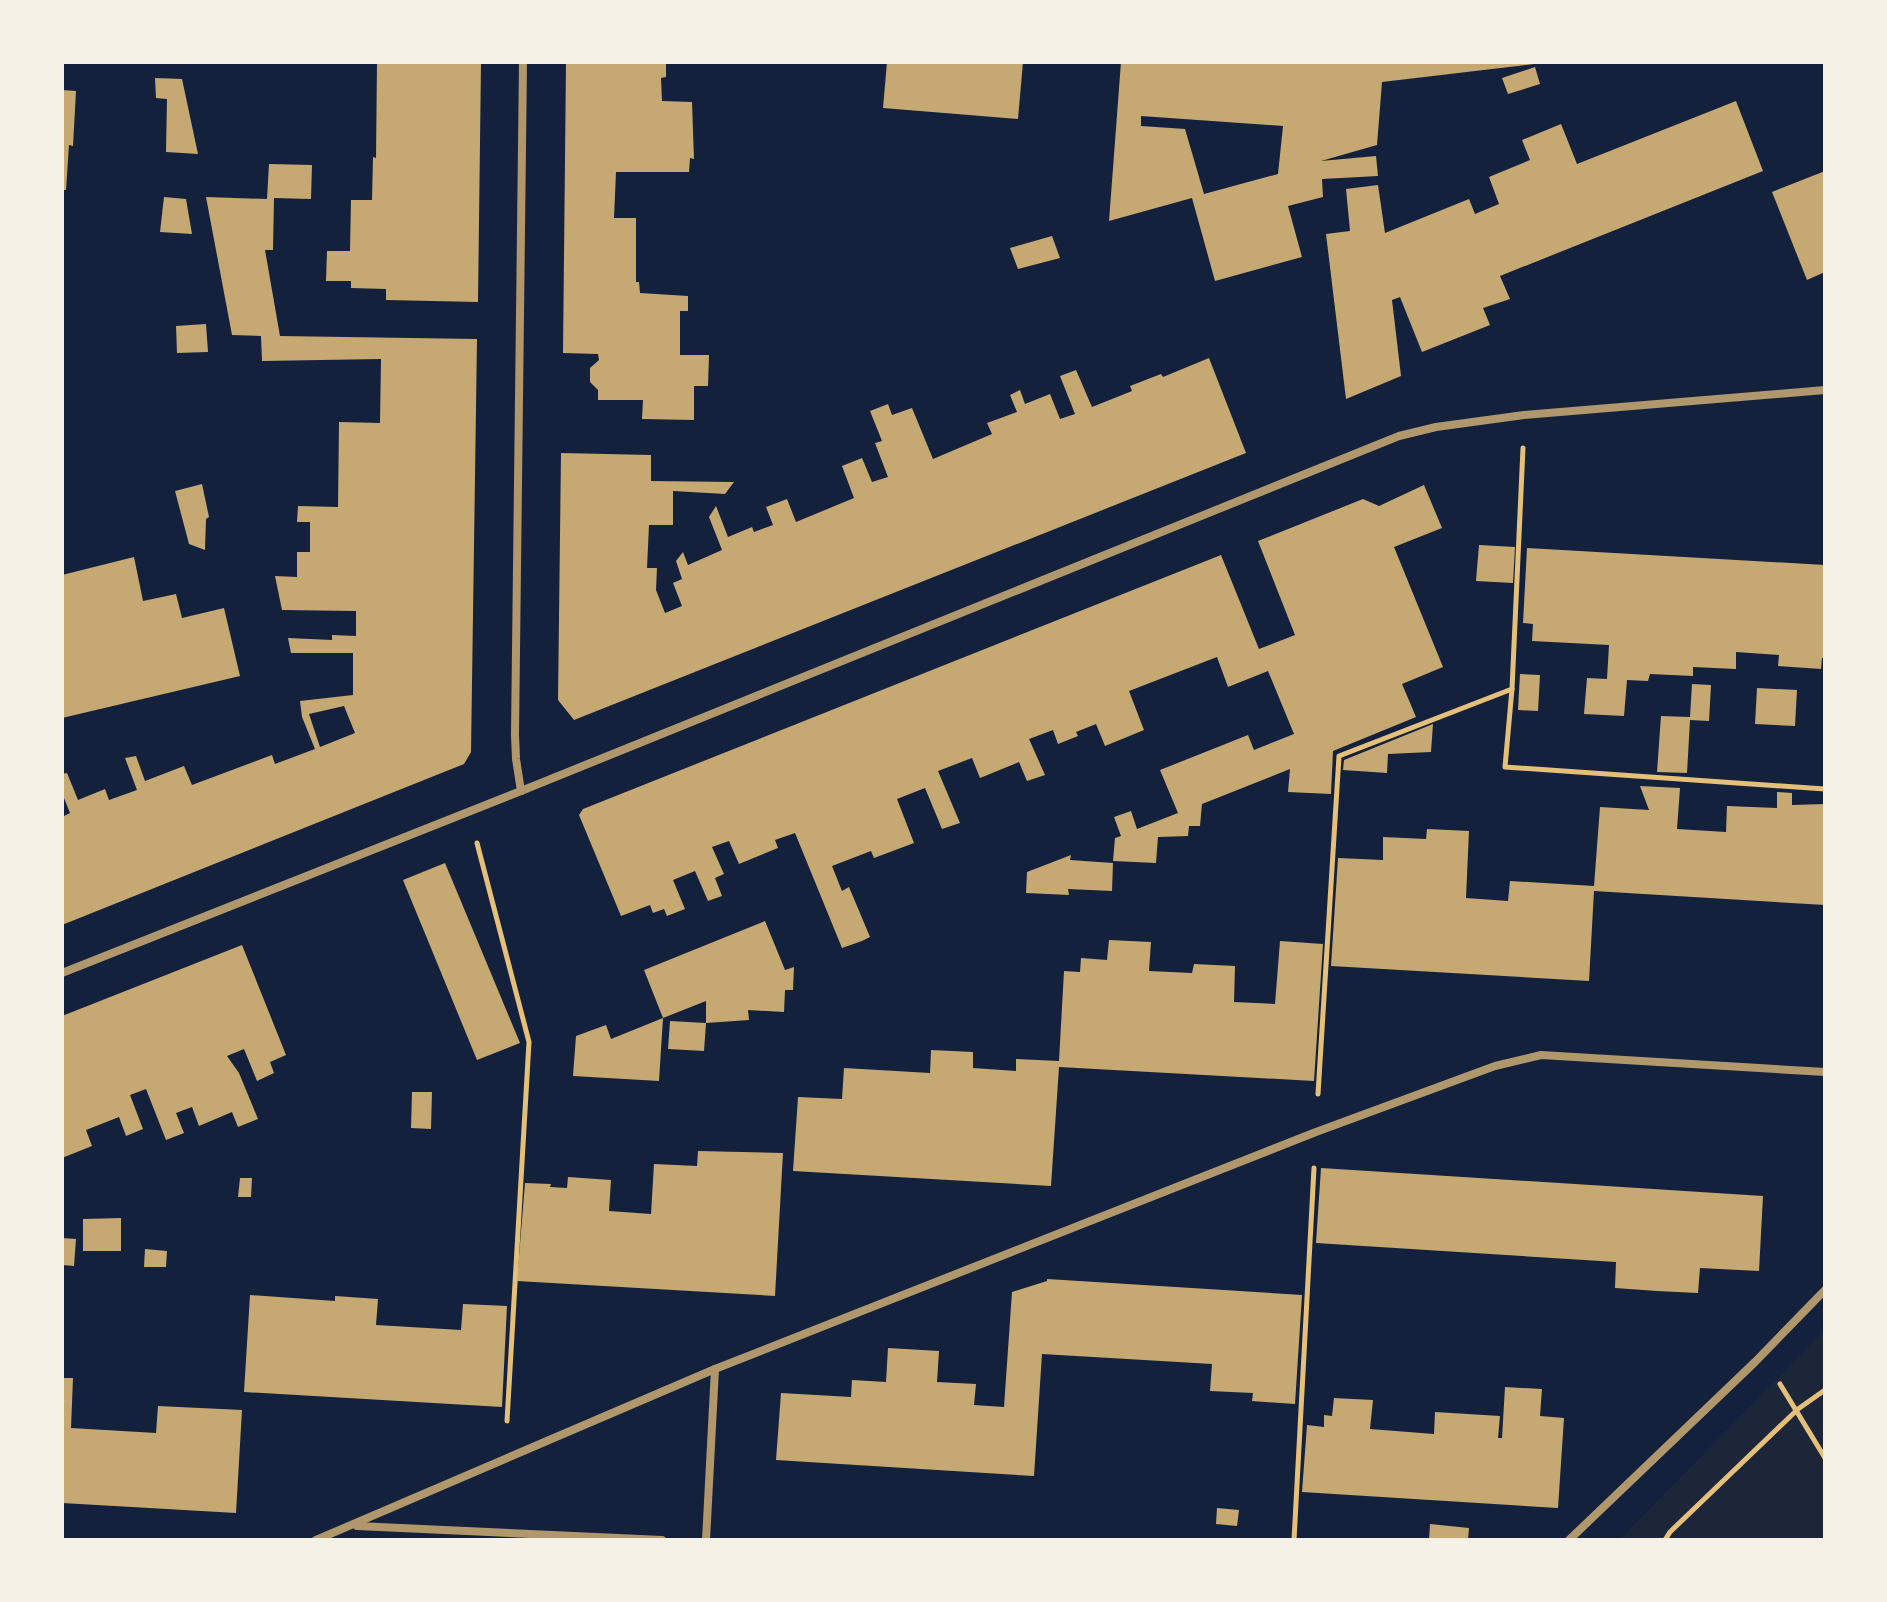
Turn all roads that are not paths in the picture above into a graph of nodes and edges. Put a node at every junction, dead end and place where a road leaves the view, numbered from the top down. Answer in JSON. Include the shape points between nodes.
{"nodes":[{"id":1,"x":523,"y":62,"type":"edge"},
{"id":2,"x":1825,"y":390,"type":"edge"},
{"id":3,"x":521,"y":791,"type":"junction"},
{"id":4,"x":62,"y":973,"type":"edge"},
{"id":5,"x":1825,"y":1072,"type":"edge"},
{"id":6,"x":1825,"y":1290,"type":"edge"},
{"id":7,"x":715,"y":1369,"type":"junction"},
{"id":8,"x":352,"y":1526,"type":"junction"},
{"id":9,"x":316,"y":1540,"type":"edge"},
{"id":10,"x":662,"y":1540,"type":"edge"},
{"id":11,"x":706,"y":1540,"type":"edge"},
{"id":12,"x":1569,"y":1540,"type":"edge"}],
"edges":[{"from":1,"to":3,"type":"street","via":[[515,735]]},
{"from":2,"to":3,"type":"street","via":[[1524,415],[1436,427],[1385,441]]},
{"from":3,"to":4,"type":"street"},
{"from":5,"to":7,"type":"street","via":[[1541,1055],[1495,1066]]},
{"from":6,"to":12,"type":"street"},
{"from":7,"to":8,"type":"street"},
{"from":7,"to":11,"type":"street"},
{"from":8,"to":9,"type":"street"},
{"from":8,"to":10,"type":"street"}]}
